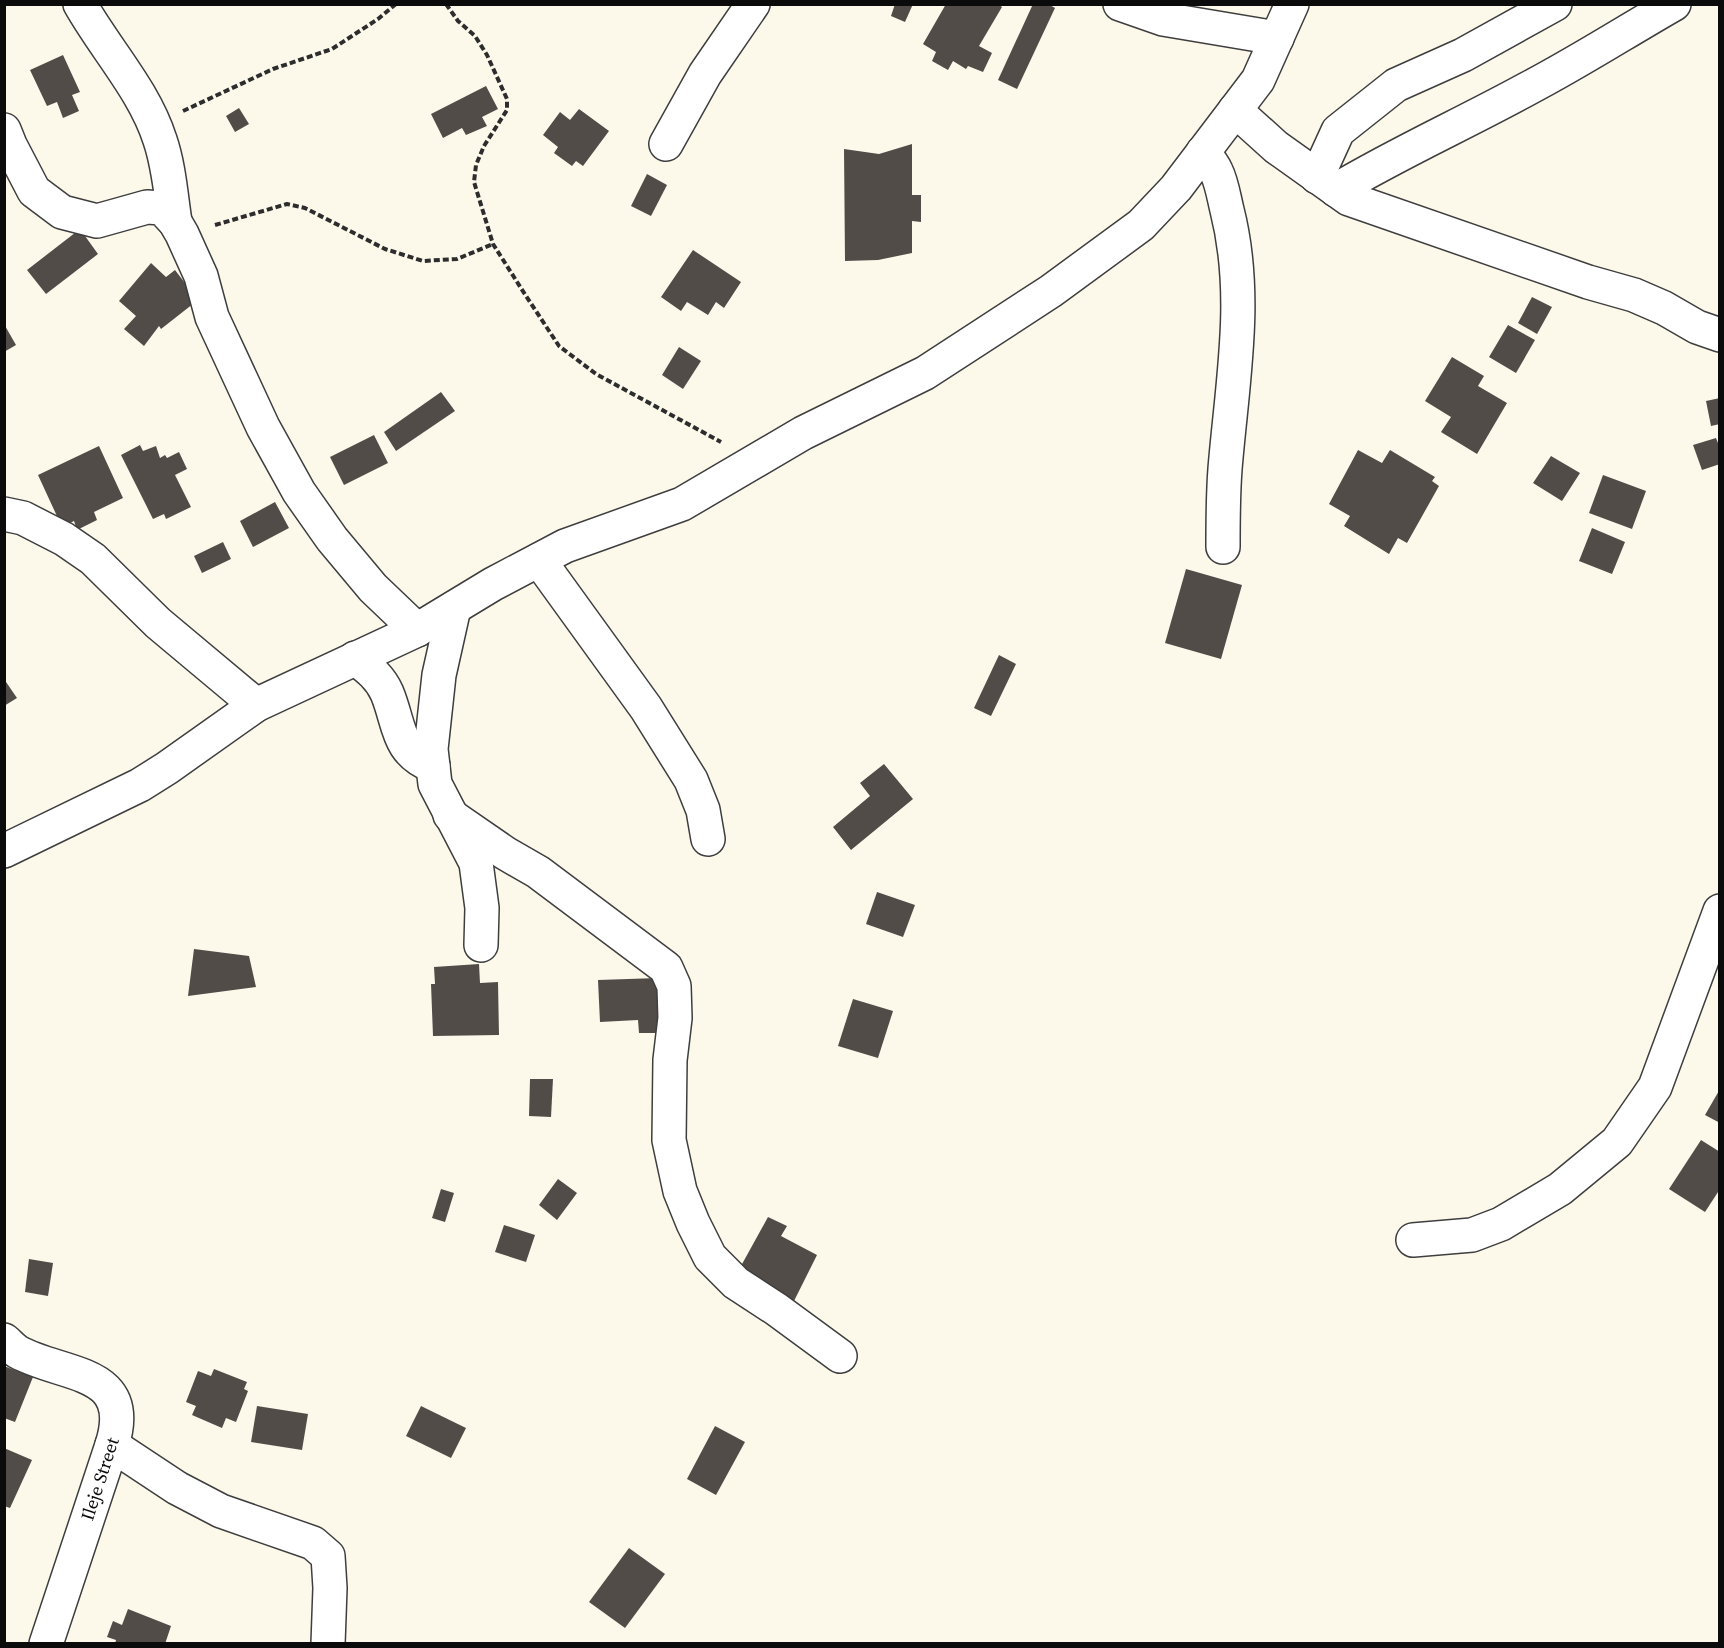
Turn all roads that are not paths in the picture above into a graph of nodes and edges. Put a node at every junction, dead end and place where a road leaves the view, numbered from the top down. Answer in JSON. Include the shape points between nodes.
{"nodes":[{"id":1,"x":80,"y":4,"type":"edge"},
{"id":2,"x":753,"y":4,"type":"edge"},
{"id":3,"x":1120,"y":4,"type":"edge"},
{"id":4,"x":1292,"y":4,"type":"edge"},
{"id":5,"x":1555,"y":4,"type":"edge"},
{"id":6,"x":1674,"y":4,"type":"edge"},
{"id":7,"x":1277,"y":38,"type":"junction"},
{"id":8,"x":1235,"y":110,"type":"junction"},
{"id":9,"x":4,"y":130,"type":"edge"},
{"id":10,"x":666,"y":144,"type":"dead end"},
{"id":11,"x":1203,"y":152,"type":"junction"},
{"id":12,"x":1326,"y":183,"type":"junction"},
{"id":13,"x":179,"y":228,"type":"junction"},
{"id":14,"x":1719,"y":335,"type":"edge"},
{"id":15,"x":4,"y":514,"type":"edge"},
{"id":16,"x":1223,"y":547,"type":"dead end"},
{"id":17,"x":538,"y":560,"type":"junction"},
{"id":18,"x":454,"y":608,"type":"junction"},
{"id":19,"x":417,"y":630,"type":"junction"},
{"id":20,"x":355,"y":658,"type":"junction"},
{"id":21,"x":256,"y":705,"type":"junction"},
{"id":22,"x":433,"y":766,"type":"junction"},
{"id":23,"x":450,"y":815,"type":"junction"},
{"id":24,"x":708,"y":839,"type":"dead end"},
{"id":25,"x":4,"y":851,"type":"edge"},
{"id":26,"x":1719,"y":911,"type":"edge"},
{"id":27,"x":481,"y":945,"type":"dead end"},
{"id":28,"x":1413,"y":1240,"type":"dead end"},
{"id":29,"x":4,"y":1340,"type":"edge"},
{"id":30,"x":840,"y":1356,"type":"dead end"},
{"id":31,"x":112,"y":1445,"type":"junction"},
{"id":32,"x":46,"y":1644,"type":"edge"},
{"id":33,"x":328,"y":1644,"type":"edge"}],
"edges":[{"from":1,"to":13,"type":"street","via":[[154,124]]},
{"from":2,"to":10,"type":"street","via":[[705,74]]},
{"from":3,"to":7,"type":"street","via":[[1163,18]]},
{"from":4,"to":7,"type":"street"},
{"from":5,"to":12,"type":"street","via":[[1389,91],[1338,131]]},
{"from":6,"to":12,"type":"street","via":[[1467,122],[1383,162]]},
{"from":7,"to":8,"type":"street","via":[[1258,80]]},
{"from":8,"to":11,"type":"street"},
{"from":8,"to":12,"type":"street","via":[[1276,147]]},
{"from":9,"to":13,"type":"street","via":[[34,191],[62,212],[97,221],[147,207],[162,208]]},
{"from":11,"to":16,"type":"street","via":[[1216,171],[1223,193],[1237,270],[1236,366],[1225,470]]},
{"from":11,"to":17,"type":"street","via":[[1141,225],[1052,291],[925,373],[803,433],[682,504],[565,546]]},
{"from":12,"to":14,"type":"street","via":[[1348,199],[1634,295]]},
{"from":13,"to":19,"type":"street","via":[[201,276],[212,317],[263,427],[299,492],[373,588]]},
{"from":15,"to":21,"type":"street","via":[[23,518],[93,559],[158,623]]},
{"from":17,"to":18,"type":"street"},
{"from":17,"to":24,"type":"street","via":[[646,708],[691,780],[703,810]]},
{"from":18,"to":19,"type":"street"},
{"from":18,"to":22,"type":"street","via":[[439,675],[431,749]]},
{"from":19,"to":20,"type":"street"},
{"from":20,"to":21,"type":"street"},
{"from":20,"to":22,"type":"street","via":[[369,668],[387,692],[408,750]]},
{"from":21,"to":25,"type":"street","via":[[140,785]]},
{"from":22,"to":23,"type":"street","via":[[435,784]]},
{"from":23,"to":27,"type":"street","via":[[476,862],[482,908]]},
{"from":23,"to":30,"type":"street","via":[[548,879],[666,969],[674,986],[675,1018],[669,1140],[680,1191],[693,1223],[710,1257],[736,1283]]},
{"from":26,"to":28,"type":"street","via":[[1655,1087],[1617,1142],[1560,1189],[1501,1224],[1472,1235]]},
{"from":29,"to":31,"type":"street","name":"Ileje Street","via":[[16,1351],[87,1377],[106,1389],[118,1416]]},
{"from":31,"to":32,"type":"street","name":"Ileje Street"},
{"from":31,"to":33,"type":"street","via":[[177,1488],[221,1511],[313,1543],[328,1556]]}]}
